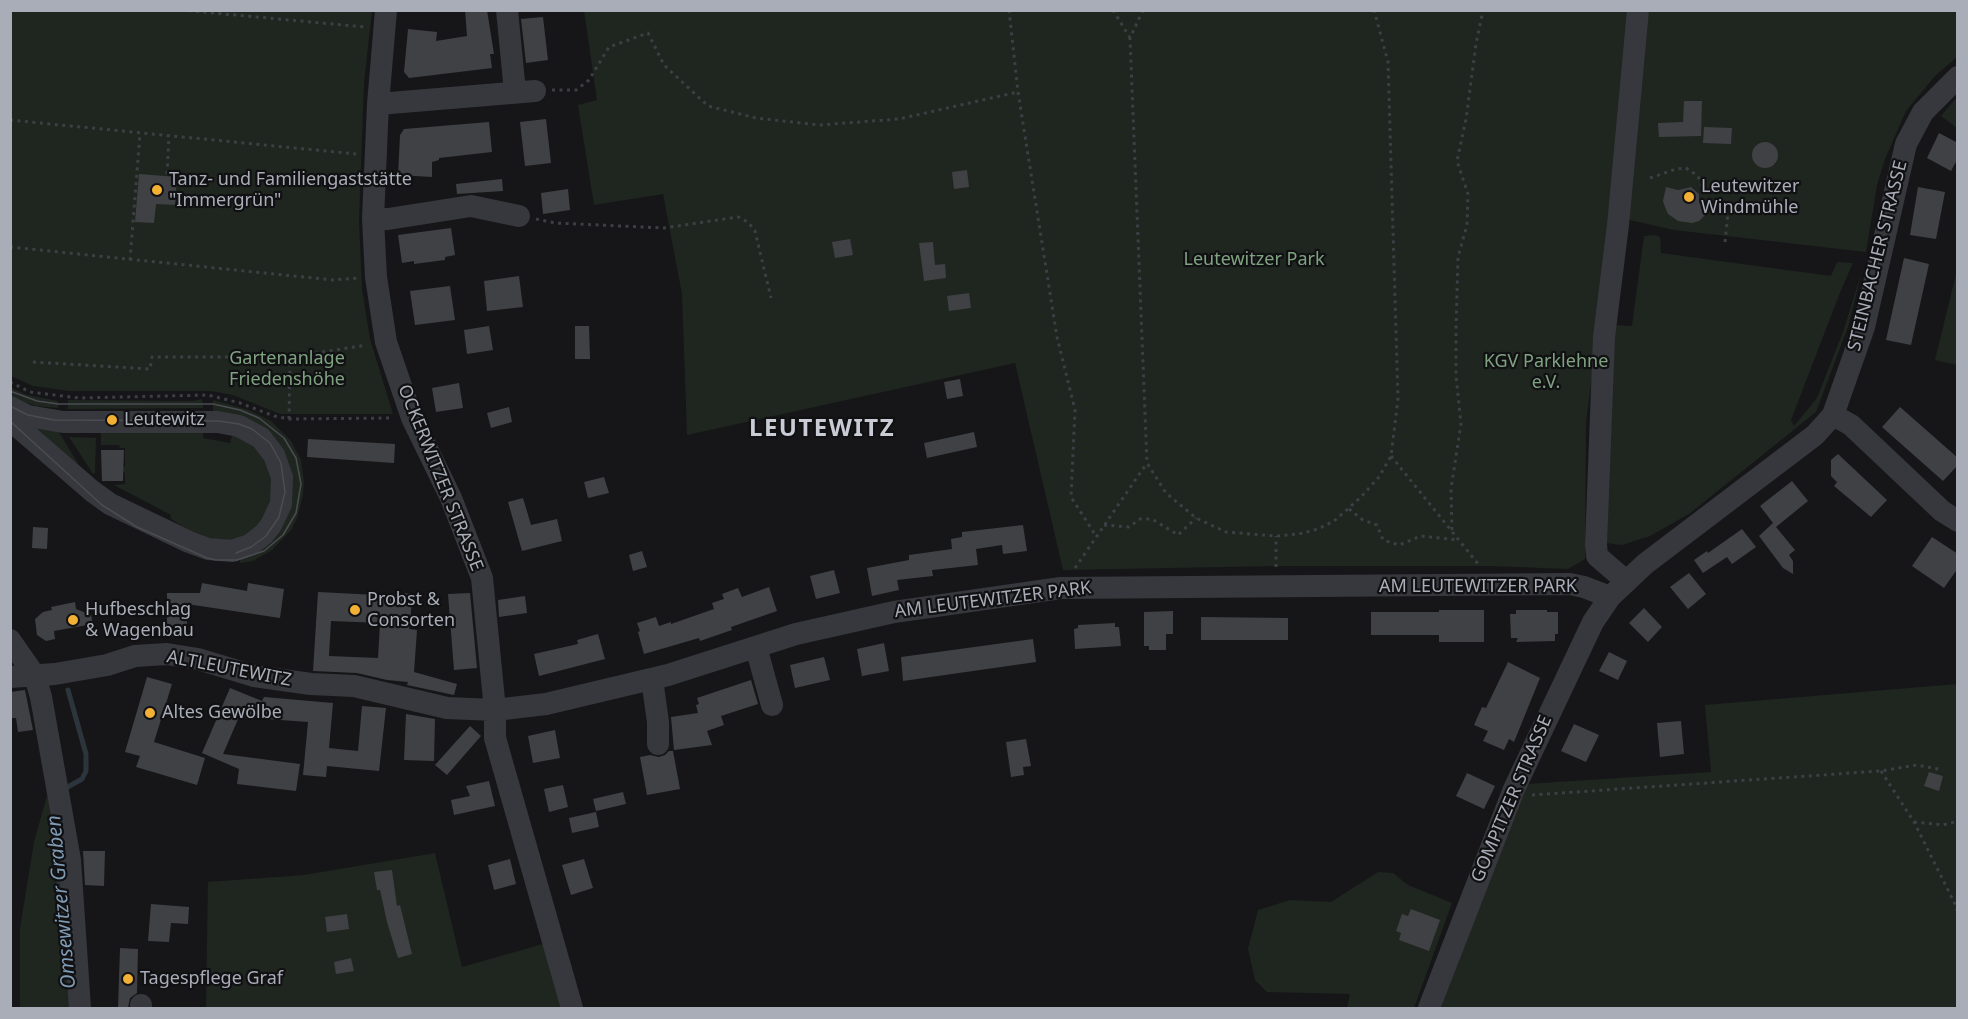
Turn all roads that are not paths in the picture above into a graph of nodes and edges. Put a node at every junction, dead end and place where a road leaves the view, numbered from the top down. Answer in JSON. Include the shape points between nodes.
{"nodes":[{"id":1,"x":507,"y":10,"type":"edge"},
{"id":2,"x":1638,"y":10,"type":"edge"},
{"id":3,"x":386,"y":19,"type":"edge"},
{"id":4,"x":1958,"y":77,"type":"edge"},
{"id":5,"x":378,"y":104,"type":"junction"},
{"id":6,"x":519,"y":216,"type":"road end"},
{"id":7,"x":373,"y":219,"type":"junction"},
{"id":8,"x":10,"y":407,"type":"edge"},
{"id":9,"x":1833,"y":415,"type":"junction"},
{"id":10,"x":10,"y":420,"type":"edge"},
{"id":11,"x":1958,"y":521,"type":"edge"},
{"id":12,"x":1626,"y":581,"type":"junction"},
{"id":13,"x":1610,"y":597,"type":"junction"},
{"id":14,"x":10,"y":640,"type":"edge"},
{"id":15,"x":756,"y":647,"type":"junction"},
{"id":16,"x":35,"y":676,"type":"junction"},
{"id":17,"x":10,"y":677,"type":"edge"},
{"id":18,"x":652,"y":679,"type":"junction"},
{"id":19,"x":772,"y":705,"type":"dead end"},
{"id":20,"x":495,"y":710,"type":"junction"},
{"id":21,"x":658,"y":744,"type":"dead end"},
{"id":22,"x":80,"y":1008,"type":"edge"},
{"id":23,"x":572,"y":1008,"type":"edge"},
{"id":24,"x":1429,"y":1008,"type":"edge"}],
"edges":[{"from":1,"to":5,"type":"street","via":[[525,91]]},
{"from":2,"to":12,"type":"street","via":[[1604,337],[1596,545],[1597,556]]},
{"from":3,"to":5,"type":"street","name":"OCKERWITZER STRASSE"},
{"from":4,"to":9,"type":"street","name":"STEINBACHER STRASSE","via":[[1923,112],[1906,144],[1864,327]]},
{"from":5,"to":7,"type":"street","name":"OCKERWITZER STRASSE"},
{"from":6,"to":7,"type":"street","via":[[471,206]]},
{"from":7,"to":20,"type":"street","name":"OCKERWITZER STRASSE","via":[[376,277],[386,342],[412,418],[451,498],[482,578]]},
{"from":8,"to":10,"type":"street","via":[[28,416],[63,422],[218,422],[239,426],[261,438],[274,455],[282,477],[281,504],[271,525],[250,545],[232,551],[208,549],[110,504]]},
{"from":9,"to":11,"type":"street","via":[[1851,425],[1942,511]]},
{"from":9,"to":12,"type":"street","name":"STEINBACHER STRASSE","via":[[1815,435]]},
{"from":12,"to":13,"type":"street","name":"STEINBACHER STRASSE"},
{"from":13,"to":15,"type":"street","name":"AM LEUTEWITZER PARK","via":[[1570,584],[1061,588],[894,612]]},
{"from":13,"to":24,"type":"street","name":"GOMPITZER STRASSE","via":[[1580,647],[1514,789]]},
{"from":14,"to":16,"type":"street"},
{"from":15,"to":18,"type":"street","name":"AM LEUTEWITZER PARK"},
{"from":15,"to":19,"type":"street"},
{"from":16,"to":17,"type":"street","name":"ALTLEUTEWITZ"},
{"from":16,"to":20,"type":"street","name":"ALTLEUTEWITZ","via":[[107,665],[135,656],[167,654],[254,676],[354,686],[447,708]]},
{"from":16,"to":22,"type":"street","via":[[70,860]]},
{"from":18,"to":20,"type":"street","name":"AM LEUTEWITZER PARK","via":[[546,704]]},
{"from":18,"to":21,"type":"street"},
{"from":20,"to":23,"type":"street","name":"OCKERWITZER STRASSE","via":[[495,738]]}]}
